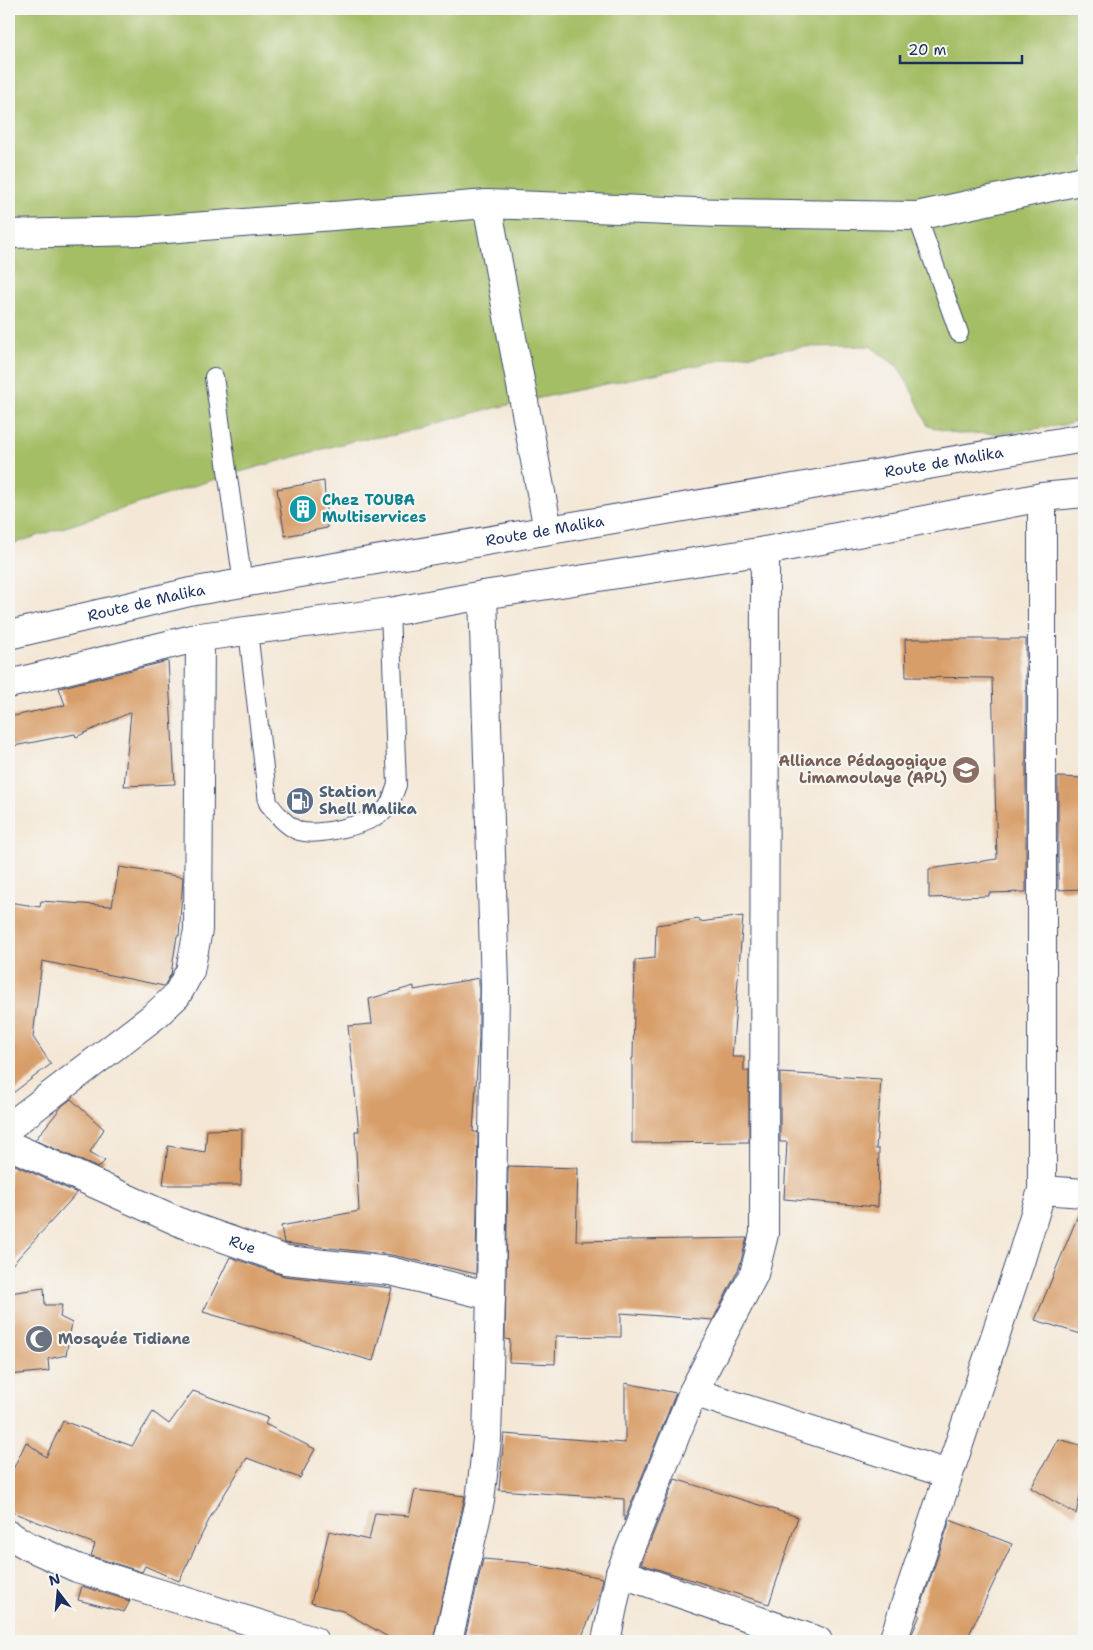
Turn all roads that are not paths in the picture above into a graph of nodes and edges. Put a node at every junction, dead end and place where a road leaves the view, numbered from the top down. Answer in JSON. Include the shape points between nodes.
{"nodes":[{"id":1,"x":1084,"y":180,"type":"edge"},
{"id":2,"x":487,"y":204,"type":"junction"},
{"id":3,"x":916,"y":216,"type":"junction"},
{"id":4,"x":9,"y":234,"type":"edge"},
{"id":5,"x":959,"y":333,"type":"dead end"},
{"id":6,"x":214,"y":377,"type":"dead end"},
{"id":7,"x":1084,"y":438,"type":"edge"},
{"id":8,"x":1084,"y":493,"type":"edge"},
{"id":9,"x":1042,"y":497,"type":"junction"},
{"id":10,"x":548,"y":530,"type":"junction"},
{"id":11,"x":765,"y":551,"type":"junction"},
{"id":12,"x":243,"y":584,"type":"junction"},
{"id":13,"x":483,"y":595,"type":"junction"},
{"id":14,"x":390,"y":612,"type":"junction"},
{"id":15,"x":248,"y":631,"type":"junction"},
{"id":16,"x":9,"y":636,"type":"edge"},
{"id":17,"x":200,"y":637,"type":"junction"},
{"id":18,"x":9,"y":684,"type":"edge"},
{"id":19,"x":9,"y":1128,"type":"edge"},
{"id":20,"x":9,"y":1145,"type":"edge"},
{"id":21,"x":1042,"y":1190,"type":"junction"},
{"id":22,"x":1084,"y":1193,"type":"edge"},
{"id":23,"x":491,"y":1296,"type":"junction"},
{"id":24,"x":693,"y":1392,"type":"junction"},
{"id":25,"x":948,"y":1474,"type":"junction"},
{"id":26,"x":9,"y":1535,"type":"edge"},
{"id":27,"x":620,"y":1573,"type":"junction"},
{"id":28,"x":314,"y":1641,"type":"edge"},
{"id":29,"x":448,"y":1641,"type":"edge"},
{"id":30,"x":606,"y":1641,"type":"edge"},
{"id":31,"x":818,"y":1641,"type":"edge"},
{"id":32,"x":893,"y":1641,"type":"edge"}],
"edges":[{"from":1,"to":3,"type":"street"},
{"from":2,"to":3,"type":"street"},
{"from":2,"to":4,"type":"street","via":[[141,231]]},
{"from":2,"to":10,"type":"street"},
{"from":3,"to":5,"type":"lane"},
{"from":6,"to":12,"type":"lane"},
{"from":7,"to":10,"type":"street","name":"Route de Malika"},
{"from":8,"to":9,"type":"street"},
{"from":9,"to":11,"type":"street"},
{"from":9,"to":21,"type":"street"},
{"from":10,"to":12,"type":"street","name":"Route de Malika"},
{"from":11,"to":13,"type":"street"},
{"from":11,"to":24,"type":"street","via":[[764,1234],[754,1274]]},
{"from":12,"to":16,"type":"street","name":"Route de Malika","via":[[190,592]]},
{"from":13,"to":14,"type":"street"},
{"from":13,"to":23,"type":"street","via":[[495,986]]},
{"from":14,"to":15,"type":"street"},
{"from":14,"to":15,"type":"lane","via":[[397,785],[387,809],[369,821],[331,832],[300,831],[284,821],[268,803]]},
{"from":15,"to":17,"type":"street"},
{"from":17,"to":18,"type":"street"},
{"from":17,"to":19,"type":"street","via":[[198,930],[190,970],[176,996],[157,1014]]},
{"from":20,"to":23,"type":"street","name":"Rue","via":[[184,1224],[286,1260],[390,1272]]},
{"from":21,"to":22,"type":"street"},
{"from":21,"to":25,"type":"street"},
{"from":23,"to":29,"type":"street","via":[[487,1439],[480,1500]]},
{"from":24,"to":25,"type":"street"},
{"from":24,"to":27,"type":"street"},
{"from":25,"to":32,"type":"street"},
{"from":26,"to":28,"type":"street","via":[[77,1568]]},
{"from":27,"to":30,"type":"street"},
{"from":27,"to":31,"type":"street"}]}
